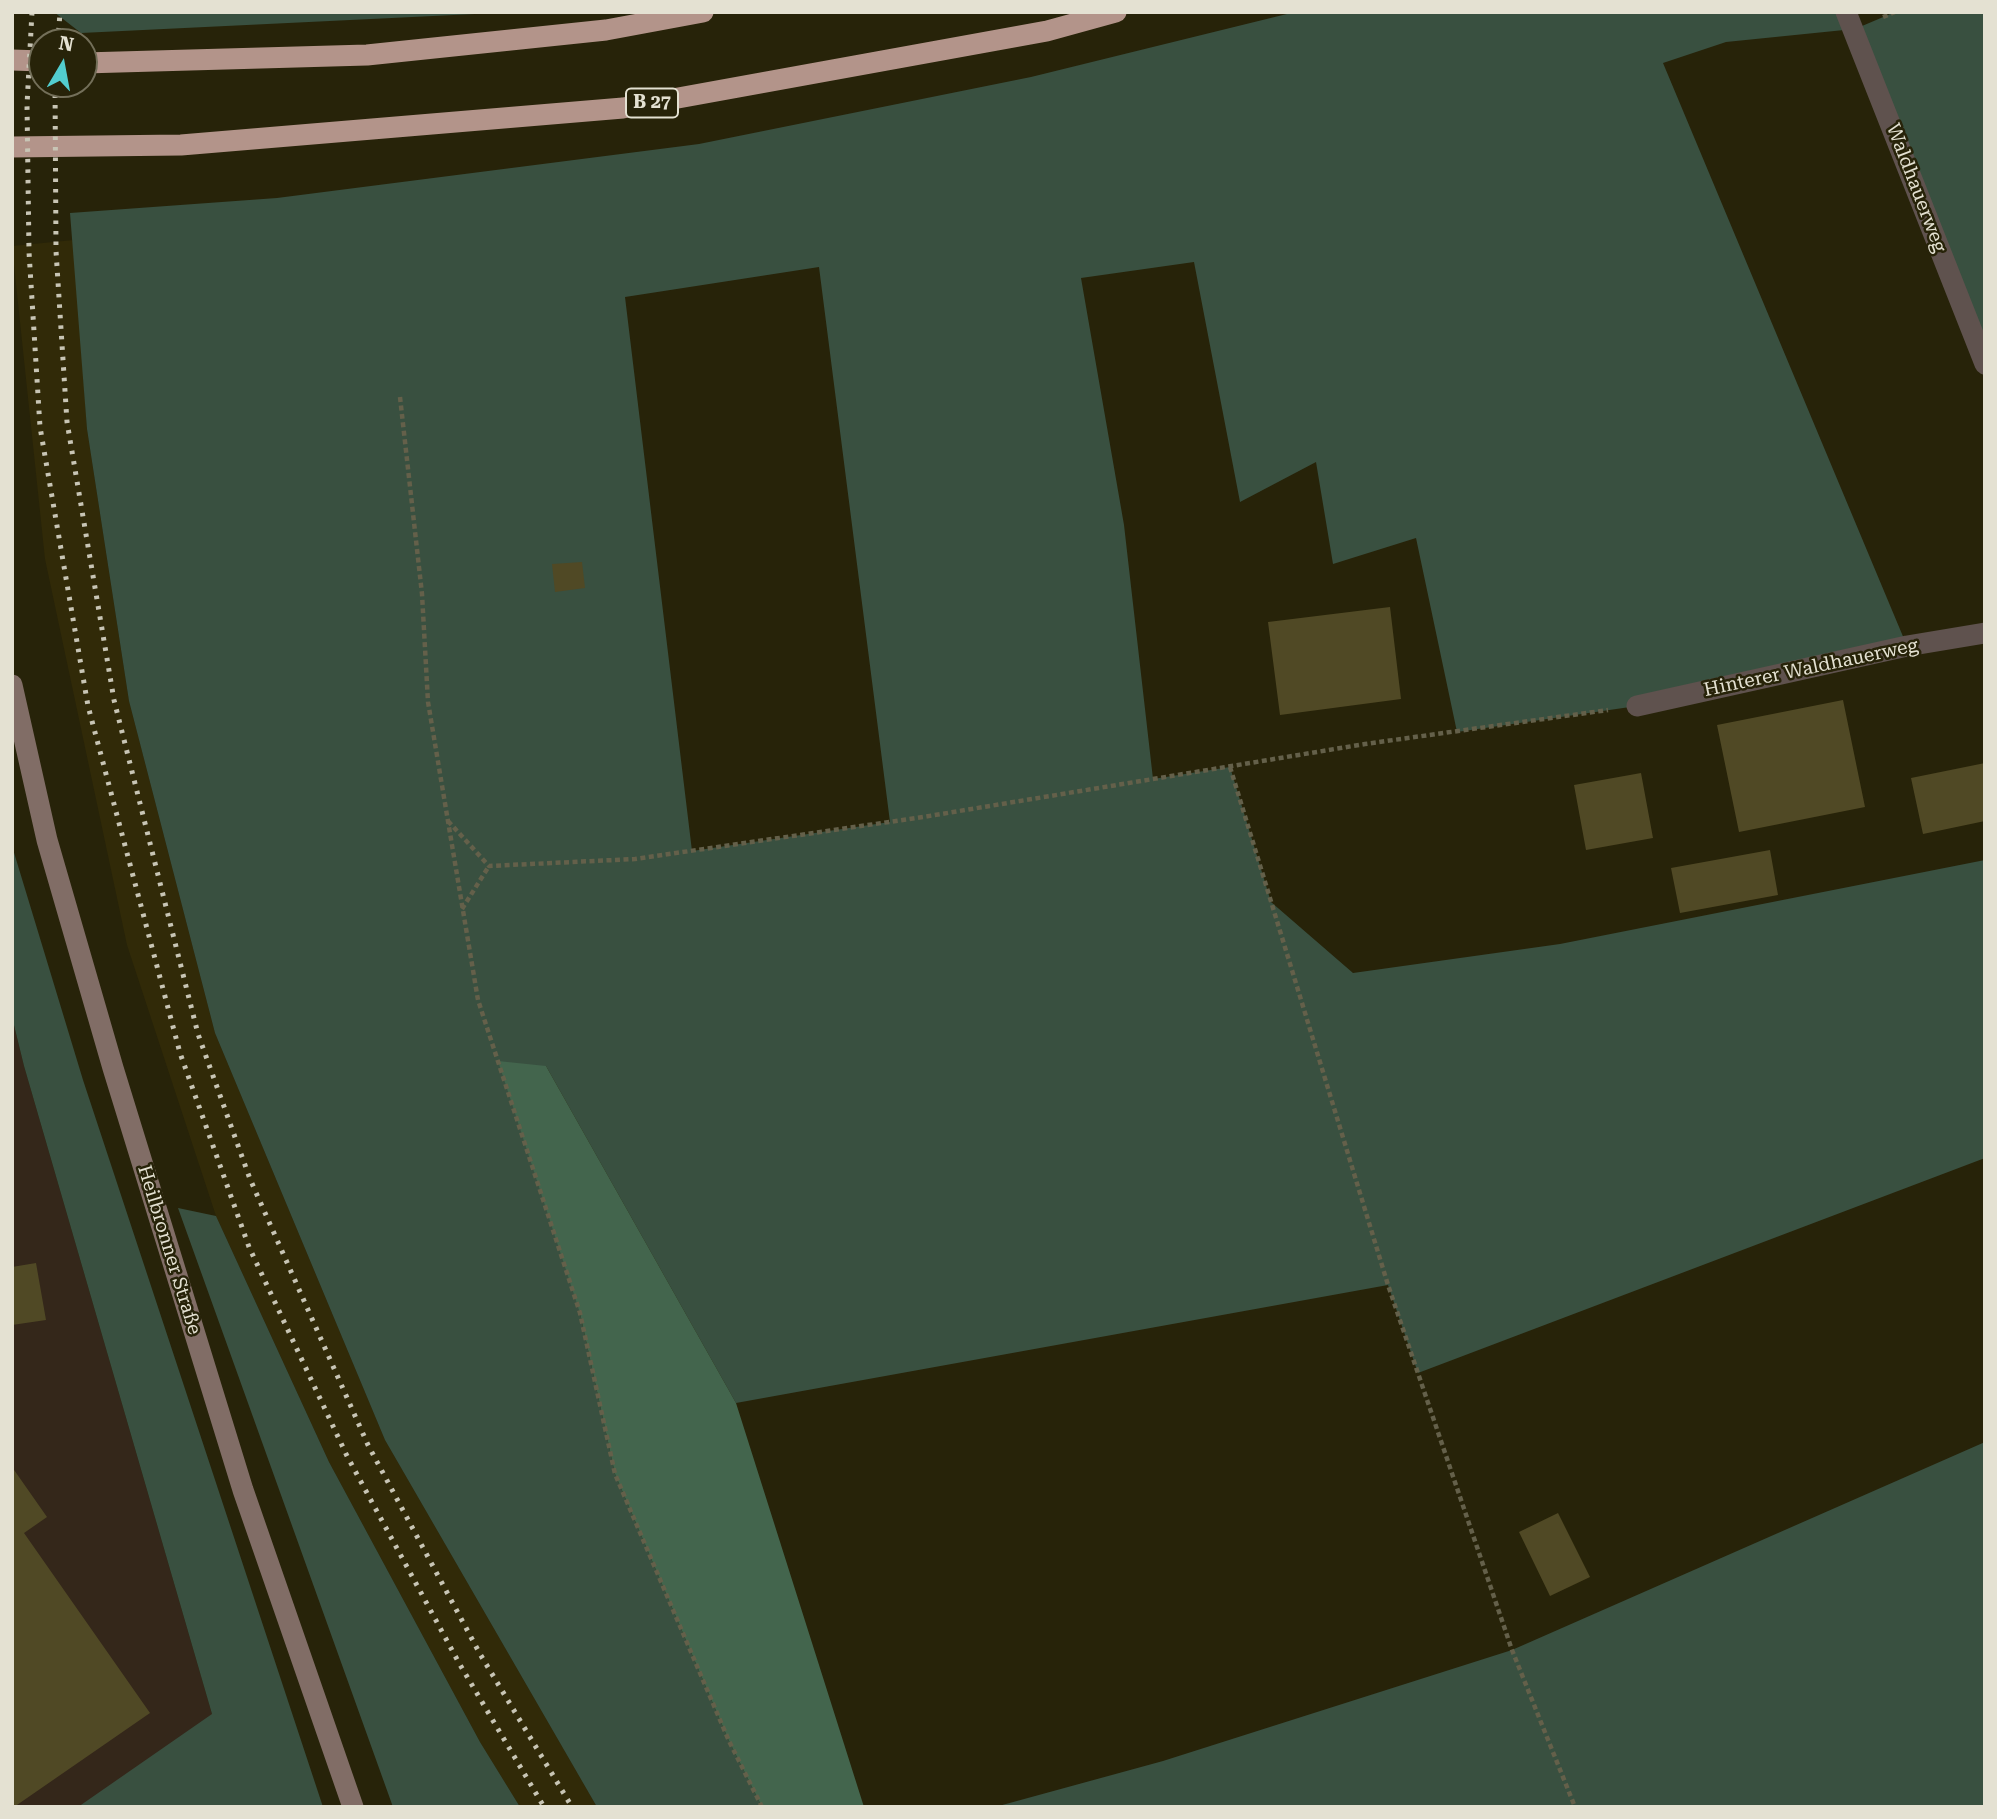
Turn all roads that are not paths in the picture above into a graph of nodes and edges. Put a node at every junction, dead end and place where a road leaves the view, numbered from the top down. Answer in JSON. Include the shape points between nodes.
{"nodes":[{"id":1,"x":703,"y":12,"type":"edge"},
{"id":2,"x":1116,"y":12,"type":"edge"},
{"id":3,"x":1846,"y":12,"type":"edge"},
{"id":4,"x":98,"y":63,"type":"edge"},
{"id":5,"x":12,"y":147,"type":"edge"},
{"id":6,"x":1985,"y":364,"type":"edge"},
{"id":7,"x":1985,"y":633,"type":"edge"},
{"id":8,"x":12,"y":685,"type":"edge"},
{"id":9,"x":1637,"y":706,"type":"road end"},
{"id":10,"x":353,"y":1807,"type":"edge"}],
"edges":[{"from":1,"to":4,"type":"highway","via":[[606,30],[367,55]]},
{"from":2,"to":5,"type":"highway","number":"B 27","via":[[1047,32],[623,108],[181,145]]},
{"from":3,"to":6,"type":"street","name":"Waldhauerweg"},
{"from":7,"to":9,"type":"street","name":"Hinterer Waldhauerweg"},
{"from":8,"to":10,"type":"street","name":"Heilbronner Straße","via":[[47,840],[113,1068],[243,1490]]}]}
